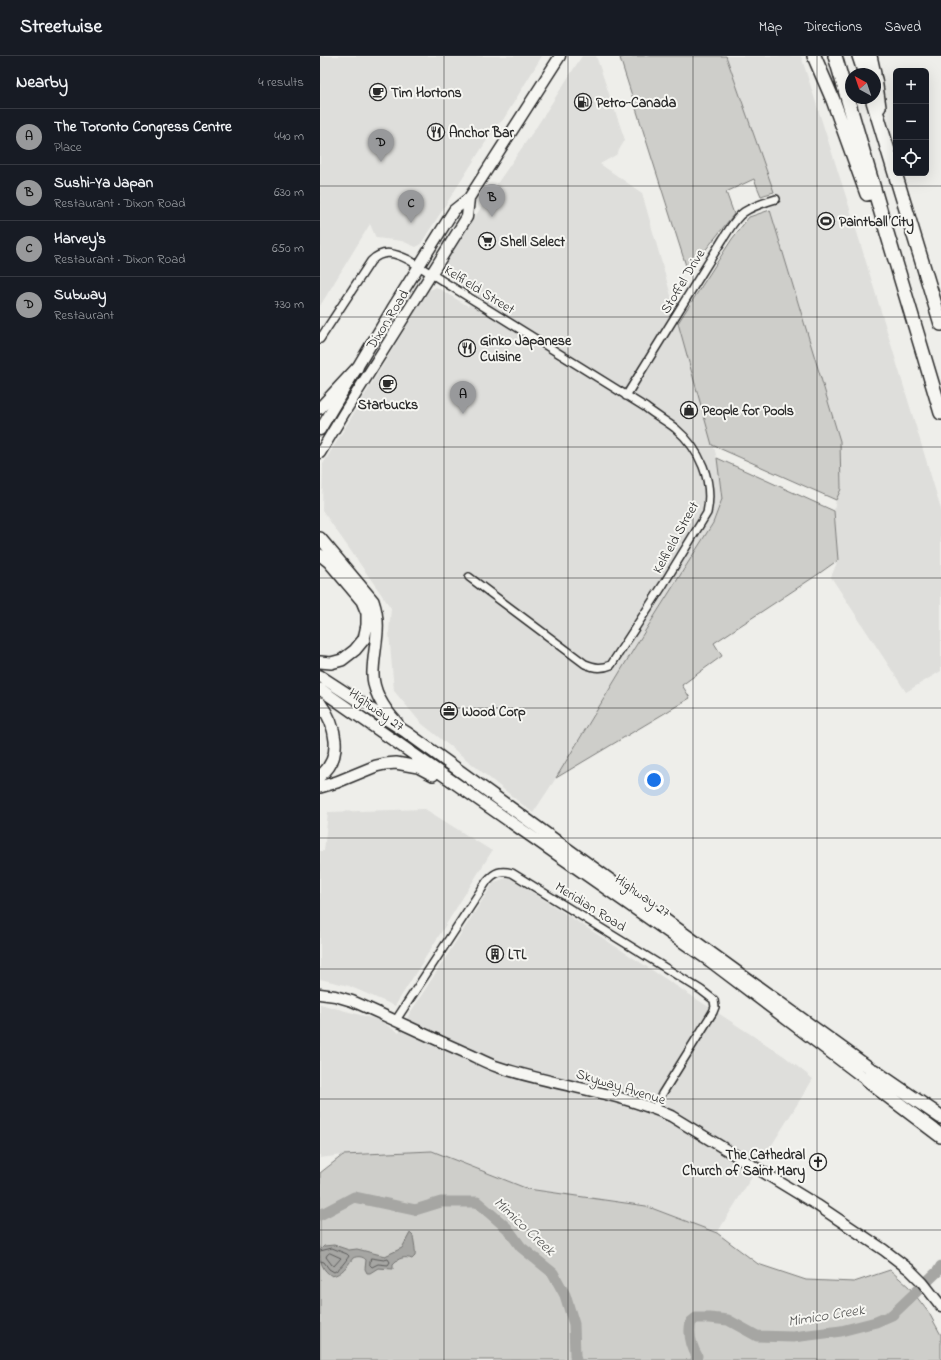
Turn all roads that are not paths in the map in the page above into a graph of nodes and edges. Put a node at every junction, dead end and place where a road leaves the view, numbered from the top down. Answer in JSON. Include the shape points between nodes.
{"nodes":[{"id":1,"x":560,"y":56,"type":"edge"},
{"id":2,"x":814,"y":56,"type":"edge"},
{"id":3,"x":835,"y":56,"type":"edge"},
{"id":4,"x":859,"y":56,"type":"edge"},
{"id":5,"x":870,"y":56,"type":"edge"},
{"id":6,"x":863,"y":68,"type":"edge"},
{"id":7,"x":873,"y":68,"type":"edge"},
{"id":8,"x":874,"y":104,"type":"edge"},
{"id":9,"x":878,"y":104,"type":"edge"},
{"id":10,"x":882,"y":131,"type":"junction"},
{"id":11,"x":470,"y":198,"type":"junction"},
{"id":12,"x":776,"y":199,"type":"dead end"},
{"id":13,"x":419,"y":266,"type":"junction"},
{"id":14,"x":432,"y":274,"type":"junction"},
{"id":15,"x":904,"y":292,"type":"junction"},
{"id":16,"x":941,"y":324,"type":"edge"},
{"id":17,"x":320,"y":339,"type":"edge"},
{"id":18,"x":357,"y":368,"type":"junction"},
{"id":19,"x":626,"y":396,"type":"junction"},
{"id":20,"x":334,"y":407,"type":"junction"},
{"id":21,"x":320,"y":408,"type":"edge"},
{"id":22,"x":344,"y":413,"type":"junction"},
{"id":23,"x":941,"y":413,"type":"edge"},
{"id":24,"x":320,"y":430,"type":"edge"},
{"id":25,"x":320,"y":453,"type":"edge"},
{"id":26,"x":320,"y":538,"type":"edge"},
{"id":27,"x":320,"y":555,"type":"edge"},
{"id":28,"x":469,"y":577,"type":"dead end"},
{"id":29,"x":320,"y":662,"type":"edge"},
{"id":30,"x":320,"y":676,"type":"edge"},
{"id":31,"x":320,"y":689,"type":"edge"},
{"id":32,"x":320,"y":703,"type":"edge"},
{"id":33,"x":406,"y":732,"type":"junction"},
{"id":34,"x":320,"y":776,"type":"edge"},
{"id":35,"x":458,"y":785,"type":"junction"},
{"id":36,"x":320,"y":787,"type":"edge"},
{"id":37,"x":320,"y":994,"type":"edge"},
{"id":38,"x":396,"y":1020,"type":"junction"},
{"id":39,"x":870,"y":1075,"type":"junction"},
{"id":40,"x":655,"y":1109,"type":"junction"},
{"id":41,"x":941,"y":1117,"type":"edge"},
{"id":42,"x":941,"y":1136,"type":"edge"},
{"id":43,"x":941,"y":1306,"type":"edge"}],
"edges":[{"from":1,"to":11,"type":"main road","name":"Dixon Road"},
{"from":2,"to":15,"type":"highway","via":[[833,100]]},
{"from":3,"to":15,"type":"highway"},
{"from":4,"to":6,"type":"highway"},
{"from":5,"to":7,"type":"highway"},
{"from":8,"to":10,"type":"highway"},
{"from":9,"to":10,"type":"highway"},
{"from":10,"to":16,"type":"highway"},
{"from":11,"to":13,"type":"main road","name":"Dixon Road","via":[[454,210]]},
{"from":11,"to":14,"type":"main road","name":"Dixon Road","via":[[467,217]]},
{"from":12,"to":19,"type":"street","name":"Stoffel Drive","via":[[743,212],[736,219]]},
{"from":13,"to":14,"type":"street","name":"Kelfield Street"},
{"from":13,"to":17,"type":"street","name":"Kelfield Street","via":[[392,253],[382,253],[374,257]]},
{"from":13,"to":18,"type":"main road","name":"Dixon Road"},
{"from":14,"to":19,"type":"street","name":"Kelfield Street"},
{"from":14,"to":22,"type":"main road","name":"Dixon Road"},
{"from":15,"to":23,"type":"highway"},
{"from":18,"to":20,"type":"main road","name":"Dixon Road"},
{"from":18,"to":21,"type":"main road"},
{"from":19,"to":28,"type":"street","name":"Kelfield Street","via":[[675,428],[692,445],[707,476],[709,503],[701,524],[611,665],[598,668],[585,664]]},
{"from":20,"to":22,"type":"main road"},
{"from":20,"to":24,"type":"main road","name":"Dixon Road"},
{"from":22,"to":25,"type":"main road","name":"Dixon Road"},
{"from":26,"to":33,"type":"main road","via":[[373,601],[378,623],[374,685],[383,705]]},
{"from":27,"to":29,"type":"main road","via":[[362,601],[367,613],[364,639],[355,650],[342,660]]},
{"from":30,"to":33,"type":"main road","name":"Highway 27"},
{"from":31,"to":35,"type":"main road","name":"Highway 27"},
{"from":32,"to":34,"type":"main road","via":[[331,721],[336,744],[332,762]]},
{"from":33,"to":39,"type":"main road","name":"Highway 27"},
{"from":35,"to":36,"type":"main road","via":[[418,767],[396,763],[376,766]]},
{"from":35,"to":39,"type":"main road","name":"Highway 27"},
{"from":37,"to":38,"type":"main road","name":"Skyway Avenue","via":[[352,1001]]},
{"from":38,"to":40,"type":"main road","name":"Skyway Avenue","via":[[496,1067]]},
{"from":38,"to":40,"type":"street","name":"Meridian Road","via":[[487,881],[493,874],[512,873],[714,1000],[713,1012]]},
{"from":39,"to":41,"type":"highway","name":"Highway 27"},
{"from":39,"to":42,"type":"highway","name":"Highway 27"},
{"from":40,"to":43,"type":"main road","name":"Skyway Avenue","via":[[817,1205],[879,1246],[910,1270]]}]}
